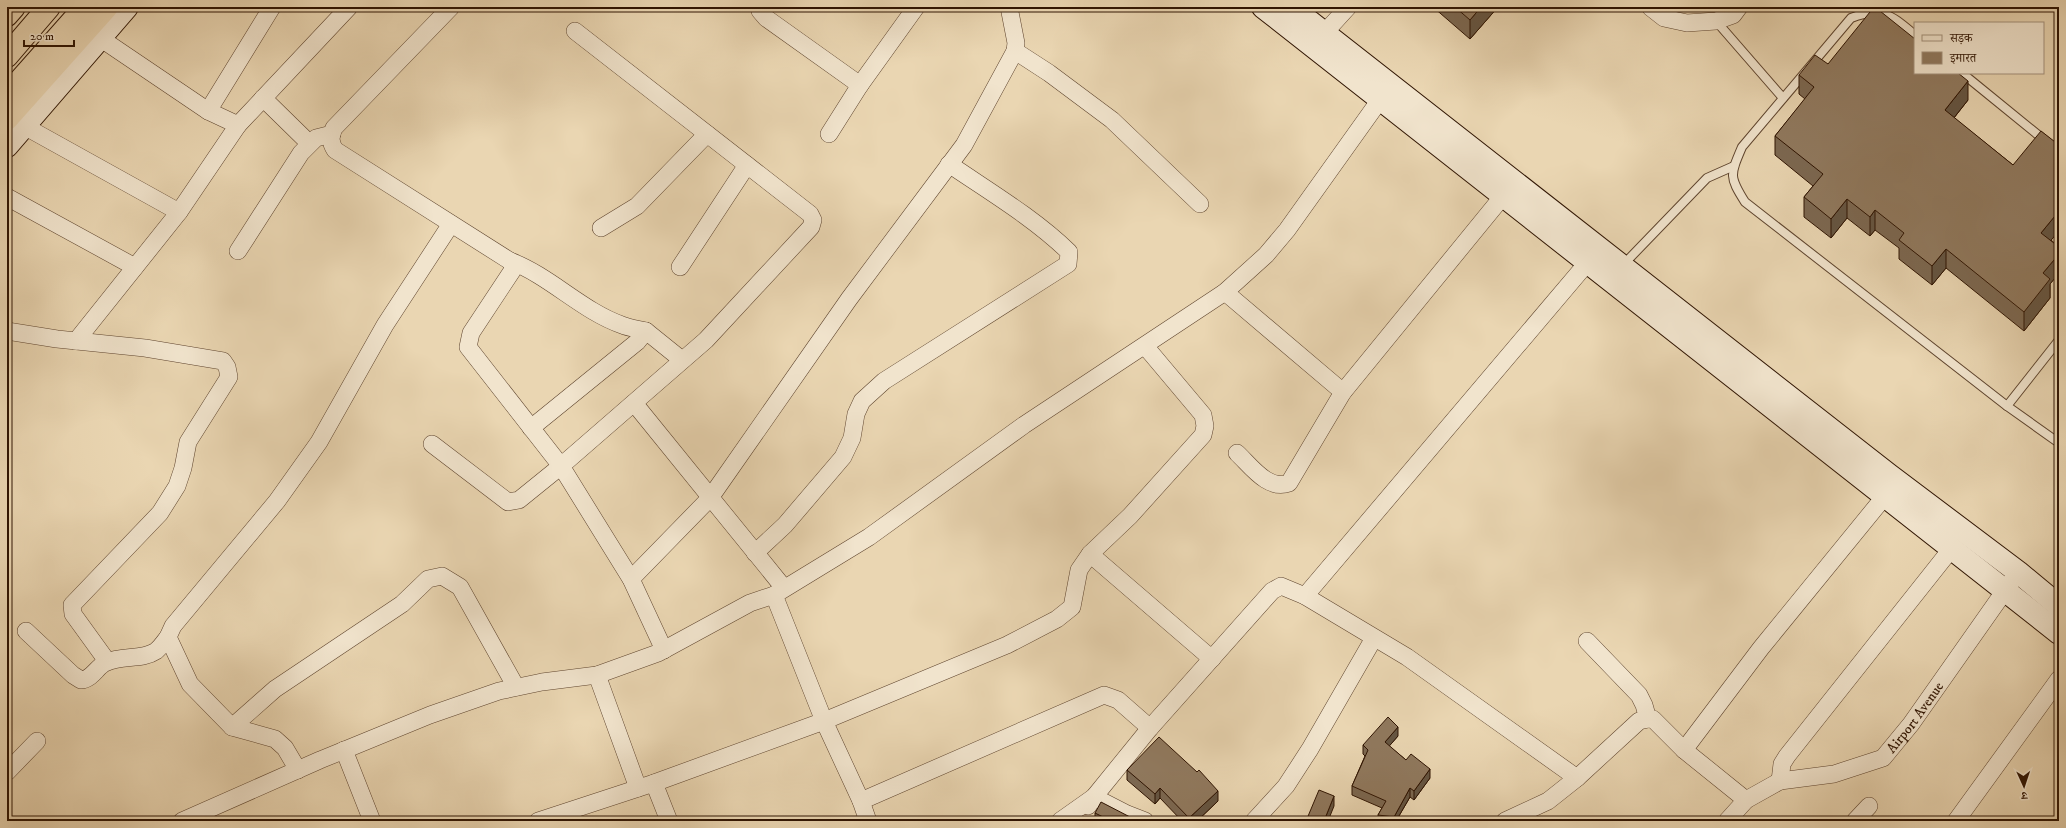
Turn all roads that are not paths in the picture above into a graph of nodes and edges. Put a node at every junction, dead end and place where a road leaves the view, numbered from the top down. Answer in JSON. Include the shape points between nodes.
{"nodes":[{"id":1,"x":14,"y":7,"type":"edge"},
{"id":2,"x":49,"y":7,"type":"edge"},
{"id":3,"x":85,"y":7,"type":"edge"},
{"id":4,"x":107,"y":7,"type":"edge"},
{"id":5,"x":127,"y":7,"type":"edge"},
{"id":6,"x":272,"y":7,"type":"edge"},
{"id":7,"x":349,"y":7,"type":"edge"},
{"id":8,"x":451,"y":7,"type":"edge"},
{"id":9,"x":760,"y":7,"type":"edge"},
{"id":10,"x":916,"y":7,"type":"edge"},
{"id":11,"x":1009,"y":7,"type":"edge"},
{"id":12,"x":1263,"y":7,"type":"edge"},
{"id":13,"x":1291,"y":7,"type":"edge"},
{"id":14,"x":1348,"y":7,"type":"edge"},
{"id":15,"x":1650,"y":7,"type":"edge"},
{"id":16,"x":1739,"y":7,"type":"edge"},
{"id":17,"x":7,"y":15,"type":"edge"},
{"id":18,"x":1716,"y":21,"type":"junction"},
{"id":19,"x":575,"y":31,"type":"dead end"},
{"id":20,"x":1914,"y":33,"type":"edge"},
{"id":21,"x":100,"y":38,"type":"junction"},
{"id":22,"x":1318,"y":39,"type":"junction"},
{"id":23,"x":1015,"y":51,"type":"junction"},
{"id":24,"x":7,"y":56,"type":"edge"},
{"id":25,"x":1963,"y":74,"type":"edge"},
{"id":26,"x":860,"y":85,"type":"junction"},
{"id":27,"x":1386,"y":92,"type":"junction"},
{"id":28,"x":7,"y":95,"type":"edge"},
{"id":29,"x":262,"y":98,"type":"junction"},
{"id":30,"x":1783,"y":98,"type":"junction"},
{"id":31,"x":208,"y":111,"type":"junction"},
{"id":32,"x":16,"y":123,"type":"edge"},
{"id":33,"x":238,"y":125,"type":"junction"},
{"id":34,"x":332,"y":134,"type":"junction"},
{"id":35,"x":707,"y":134,"type":"junction"},
{"id":36,"x":829,"y":134,"type":"dead end"},
{"id":37,"x":309,"y":143,"type":"junction"},
{"id":38,"x":7,"y":146,"type":"edge"},
{"id":39,"x":2059,"y":152,"type":"edge"},
{"id":40,"x":949,"y":164,"type":"junction"},
{"id":41,"x":747,"y":165,"type":"junction"},
{"id":42,"x":1734,"y":166,"type":"junction"},
{"id":43,"x":1503,"y":196,"type":"junction"},
{"id":44,"x":7,"y":197,"type":"edge"},
{"id":45,"x":1200,"y":204,"type":"dead end"},
{"id":46,"x":179,"y":212,"type":"junction"},
{"id":47,"x":451,"y":224,"type":"junction"},
{"id":48,"x":600,"y":228,"type":"dead end"},
{"id":49,"x":238,"y":251,"type":"dead end"},
{"id":50,"x":510,"y":261,"type":"junction"},
{"id":51,"x":1588,"y":262,"type":"junction"},
{"id":52,"x":1623,"y":265,"type":"junction"},
{"id":53,"x":135,"y":267,"type":"junction"},
{"id":54,"x":680,"y":267,"type":"dead end"},
{"id":55,"x":1225,"y":292,"type":"junction"},
{"id":56,"x":7,"y":331,"type":"edge"},
{"id":57,"x":646,"y":331,"type":"junction"},
{"id":58,"x":2059,"y":340,"type":"edge"},
{"id":59,"x":76,"y":341,"type":"junction"},
{"id":60,"x":1145,"y":346,"type":"junction"},
{"id":61,"x":682,"y":360,"type":"junction"},
{"id":62,"x":1343,"y":392,"type":"junction"},
{"id":63,"x":634,"y":403,"type":"junction"},
{"id":64,"x":2007,"y":406,"type":"junction"},
{"id":65,"x":531,"y":428,"type":"junction"},
{"id":66,"x":2059,"y":443,"type":"edge"},
{"id":67,"x":432,"y":444,"type":"dead end"},
{"id":68,"x":1237,"y":453,"type":"dead end"},
{"id":69,"x":561,"y":466,"type":"junction"},
{"id":70,"x":1885,"y":496,"type":"junction"},
{"id":71,"x":710,"y":498,"type":"junction"},
{"id":72,"x":1952,"y":548,"type":"junction"},
{"id":73,"x":755,"y":553,"type":"junction"},
{"id":74,"x":1090,"y":554,"type":"junction"},
{"id":75,"x":2018,"y":572,"type":"junction"},
{"id":76,"x":631,"y":579,"type":"junction"},
{"id":77,"x":2004,"y":590,"type":"junction"},
{"id":78,"x":779,"y":591,"type":"junction"},
{"id":79,"x":1305,"y":596,"type":"junction"},
{"id":80,"x":2059,"y":606,"type":"edge"},
{"id":81,"x":26,"y":631,"type":"dead end"},
{"id":82,"x":2059,"y":633,"type":"edge"},
{"id":83,"x":168,"y":637,"type":"junction"},
{"id":84,"x":1374,"y":638,"type":"junction"},
{"id":85,"x":1587,"y":641,"type":"dead end"},
{"id":86,"x":664,"y":650,"type":"junction"},
{"id":87,"x":1212,"y":659,"type":"junction"},
{"id":88,"x":107,"y":661,"type":"junction"},
{"id":89,"x":597,"y":675,"type":"junction"},
{"id":90,"x":2059,"y":679,"type":"edge"},
{"id":91,"x":516,"y":687,"type":"junction"},
{"id":92,"x":1648,"y":718,"type":"junction"},
{"id":93,"x":824,"y":721,"type":"junction"},
{"id":94,"x":232,"y":727,"type":"junction"},
{"id":95,"x":1150,"y":728,"type":"junction"},
{"id":96,"x":37,"y":741,"type":"dead end"},
{"id":97,"x":344,"y":750,"type":"junction"},
{"id":98,"x":1684,"y":750,"type":"junction"},
{"id":99,"x":298,"y":770,"type":"junction"},
{"id":100,"x":7,"y":772,"type":"edge"},
{"id":101,"x":1577,"y":778,"type":"junction"},
{"id":102,"x":1780,"y":781,"type":"junction"},
{"id":103,"x":646,"y":786,"type":"junction"},
{"id":104,"x":1094,"y":797,"type":"junction"},
{"id":105,"x":1746,"y":800,"type":"junction"},
{"id":106,"x":861,"y":801,"type":"junction"},
{"id":107,"x":1869,"y":806,"type":"dead end"},
{"id":108,"x":182,"y":821,"type":"edge"},
{"id":109,"x":372,"y":821,"type":"edge"},
{"id":110,"x":538,"y":821,"type":"edge"},
{"id":111,"x":669,"y":821,"type":"edge"},
{"id":112,"x":868,"y":821,"type":"edge"},
{"id":113,"x":1060,"y":821,"type":"edge"},
{"id":114,"x":1078,"y":821,"type":"edge"},
{"id":115,"x":1145,"y":821,"type":"edge"},
{"id":116,"x":1254,"y":821,"type":"edge"},
{"id":117,"x":1505,"y":821,"type":"edge"},
{"id":118,"x":1727,"y":821,"type":"edge"},
{"id":119,"x":1855,"y":821,"type":"edge"},
{"id":120,"x":1956,"y":821,"type":"edge"}],
"edges":[{"from":1,"to":17,"type":"highway"},
{"from":2,"to":24,"type":"highway"},
{"from":3,"to":28,"type":"highway"},
{"from":4,"to":32,"type":"highway","via":[[56,64]]},
{"from":5,"to":21,"type":"main road"},
{"from":6,"to":31,"type":"street"},
{"from":7,"to":29,"type":"street"},
{"from":8,"to":34,"type":"street","via":[[334,128]]},
{"from":9,"to":26,"type":"street","via":[[766,18]]},
{"from":10,"to":26,"type":"street"},
{"from":11,"to":23,"type":"street","via":[[1016,43]]},
{"from":12,"to":22,"type":"main road"},
{"from":13,"to":22,"type":"main road"},
{"from":14,"to":22,"type":"street"},
{"from":15,"to":18,"type":"street","via":[[1664,18],[1687,23]]},
{"from":16,"to":18,"type":"street","via":[[1733,15]]},
{"from":18,"to":30,"type":"lane"},
{"from":19,"to":35,"type":"street"},
{"from":20,"to":30,"type":"lane","via":[[1891,15],[1864,13],[1851,18]]},
{"from":21,"to":31,"type":"street"},
{"from":21,"to":32,"type":"main road"},
{"from":22,"to":27,"type":"main road"},
{"from":23,"to":40,"type":"street","via":[[964,145]]},
{"from":23,"to":45,"type":"street","via":[[1112,120]]},
{"from":25,"to":39,"type":"lane"},
{"from":26,"to":36,"type":"street"},
{"from":27,"to":43,"type":"main road"},
{"from":27,"to":52,"type":"main road"},
{"from":27,"to":55,"type":"street","via":[[1288,230],[1266,255]]},
{"from":29,"to":33,"type":"street"},
{"from":29,"to":37,"type":"street"},
{"from":30,"to":42,"type":"lane","via":[[1742,148]]},
{"from":31,"to":33,"type":"street"},
{"from":32,"to":38,"type":"main road"},
{"from":32,"to":46,"type":"street"},
{"from":33,"to":46,"type":"street"},
{"from":34,"to":37,"type":"street","via":[[316,138]]},
{"from":34,"to":47,"type":"street","via":[[331,144],[335,150]]},
{"from":35,"to":41,"type":"street"},
{"from":35,"to":48,"type":"street","via":[[637,206]]},
{"from":37,"to":49,"type":"street"},
{"from":40,"to":71,"type":"street","via":[[849,299]]},
{"from":40,"to":73,"type":"street","via":[[1016,209],[1062,245],[1070,252],[1068,264],[884,381],[862,401],[856,414],[852,438],[843,457],[785,525]]},
{"from":41,"to":54,"type":"street"},
{"from":41,"to":61,"type":"street","via":[[810,214],[813,220],[811,227],[706,340]]},
{"from":42,"to":52,"type":"lane","via":[[1707,178]]},
{"from":42,"to":64,"type":"lane","via":[[1733,184],[1745,202]]},
{"from":43,"to":51,"type":"main road"},
{"from":43,"to":62,"type":"street"},
{"from":44,"to":53,"type":"street"},
{"from":46,"to":53,"type":"street"},
{"from":47,"to":50,"type":"street"},
{"from":47,"to":83,"type":"street","via":[[385,325],[319,442],[277,501],[173,626]]},
{"from":50,"to":57,"type":"street","via":[[537,274],[581,304],[621,325]]},
{"from":50,"to":65,"type":"street","via":[[513,265],[512,271],[470,333],[468,346]]},
{"from":51,"to":70,"type":"main road"},
{"from":51,"to":79,"type":"street"},
{"from":52,"to":75,"type":"main road","via":[[1889,475]]},
{"from":53,"to":59,"type":"street"},
{"from":55,"to":60,"type":"street"},
{"from":55,"to":62,"type":"street"},
{"from":56,"to":59,"type":"street"},
{"from":57,"to":61,"type":"street"},
{"from":57,"to":65,"type":"street","via":[[637,342]]},
{"from":58,"to":64,"type":"lane"},
{"from":59,"to":88,"type":"street","via":[[145,348],[223,361],[228,367],[229,377],[188,442],[177,486],[160,513],[72,605],[73,614]]},
{"from":60,"to":74,"type":"street","via":[[1203,415],[1203,435],[1130,516]]},
{"from":60,"to":78,"type":"street","via":[[1024,425],[869,537]]},
{"from":61,"to":63,"type":"street"},
{"from":62,"to":68,"type":"street","via":[[1289,482],[1282,486],[1270,483]]},
{"from":63,"to":69,"type":"street"},
{"from":63,"to":71,"type":"street"},
{"from":64,"to":66,"type":"lane"},
{"from":65,"to":69,"type":"street"},
{"from":67,"to":69,"type":"street","via":[[508,502],[519,500]]},
{"from":69,"to":76,"type":"street"},
{"from":70,"to":72,"type":"main road"},
{"from":70,"to":98,"type":"street","via":[[1761,648]]},
{"from":71,"to":73,"type":"street"},
{"from":71,"to":76,"type":"street"},
{"from":72,"to":77,"type":"main road"},
{"from":72,"to":102,"type":"street","via":[[1787,756],[1782,764]]},
{"from":73,"to":78,"type":"street"},
{"from":74,"to":87,"type":"street"},
{"from":74,"to":93,"type":"street","via":[[1079,570],[1072,607],[1057,619],[1007,645]]},
{"from":75,"to":77,"type":"street","name":"Airport Avenue"},
{"from":75,"to":80,"type":"main road"},
{"from":76,"to":86,"type":"street"},
{"from":77,"to":82,"type":"main road"},
{"from":77,"to":102,"type":"street","name":"Airport Avenue","via":[[1911,724],[1883,758],[1834,774]]},
{"from":78,"to":86,"type":"street","via":[[750,602]]},
{"from":78,"to":93,"type":"street"},
{"from":79,"to":84,"type":"street"},
{"from":79,"to":87,"type":"street","via":[[1281,586],[1272,590]]},
{"from":81,"to":88,"type":"street","via":[[81,680]]},
{"from":83,"to":88,"type":"street","via":[[149,655],[119,657]]},
{"from":83,"to":94,"type":"street","via":[[190,684]]},
{"from":84,"to":101,"type":"street","via":[[1407,657]]},
{"from":84,"to":116,"type":"street","via":[[1286,786]]},
{"from":85,"to":92,"type":"street","via":[[1639,695]]},
{"from":86,"to":89,"type":"street"},
{"from":87,"to":95,"type":"street"},
{"from":89,"to":91,"type":"street"},
{"from":89,"to":103,"type":"street"},
{"from":90,"to":120,"type":"street"},
{"from":91,"to":94,"type":"street","via":[[460,587],[442,576],[428,579],[402,604],[275,689]]},
{"from":91,"to":97,"type":"street","via":[[430,715]]},
{"from":92,"to":98,"type":"street","via":[[1653,719]]},
{"from":92,"to":101,"type":"street","via":[[1639,721]]},
{"from":93,"to":103,"type":"street"},
{"from":93,"to":106,"type":"street"},
{"from":94,"to":99,"type":"street","via":[[276,739],[285,748]]},
{"from":95,"to":104,"type":"street"},
{"from":95,"to":106,"type":"street","via":[[1118,700],[1104,695]]},
{"from":96,"to":100,"type":"street"},
{"from":97,"to":99,"type":"street"},
{"from":97,"to":109,"type":"street"},
{"from":98,"to":105,"type":"street"},
{"from":99,"to":108,"type":"street"},
{"from":101,"to":117,"type":"street","via":[[1548,801]]},
{"from":102,"to":105,"type":"street","name":"Airport Avenue"},
{"from":103,"to":110,"type":"street"},
{"from":103,"to":111,"type":"street"},
{"from":104,"to":113,"type":"street"},
{"from":104,"to":114,"type":"street"},
{"from":104,"to":115,"type":"street"},
{"from":105,"to":118,"type":"street","name":"Airport Avenue"},
{"from":106,"to":112,"type":"street"},
{"from":107,"to":119,"type":"street"}]}
